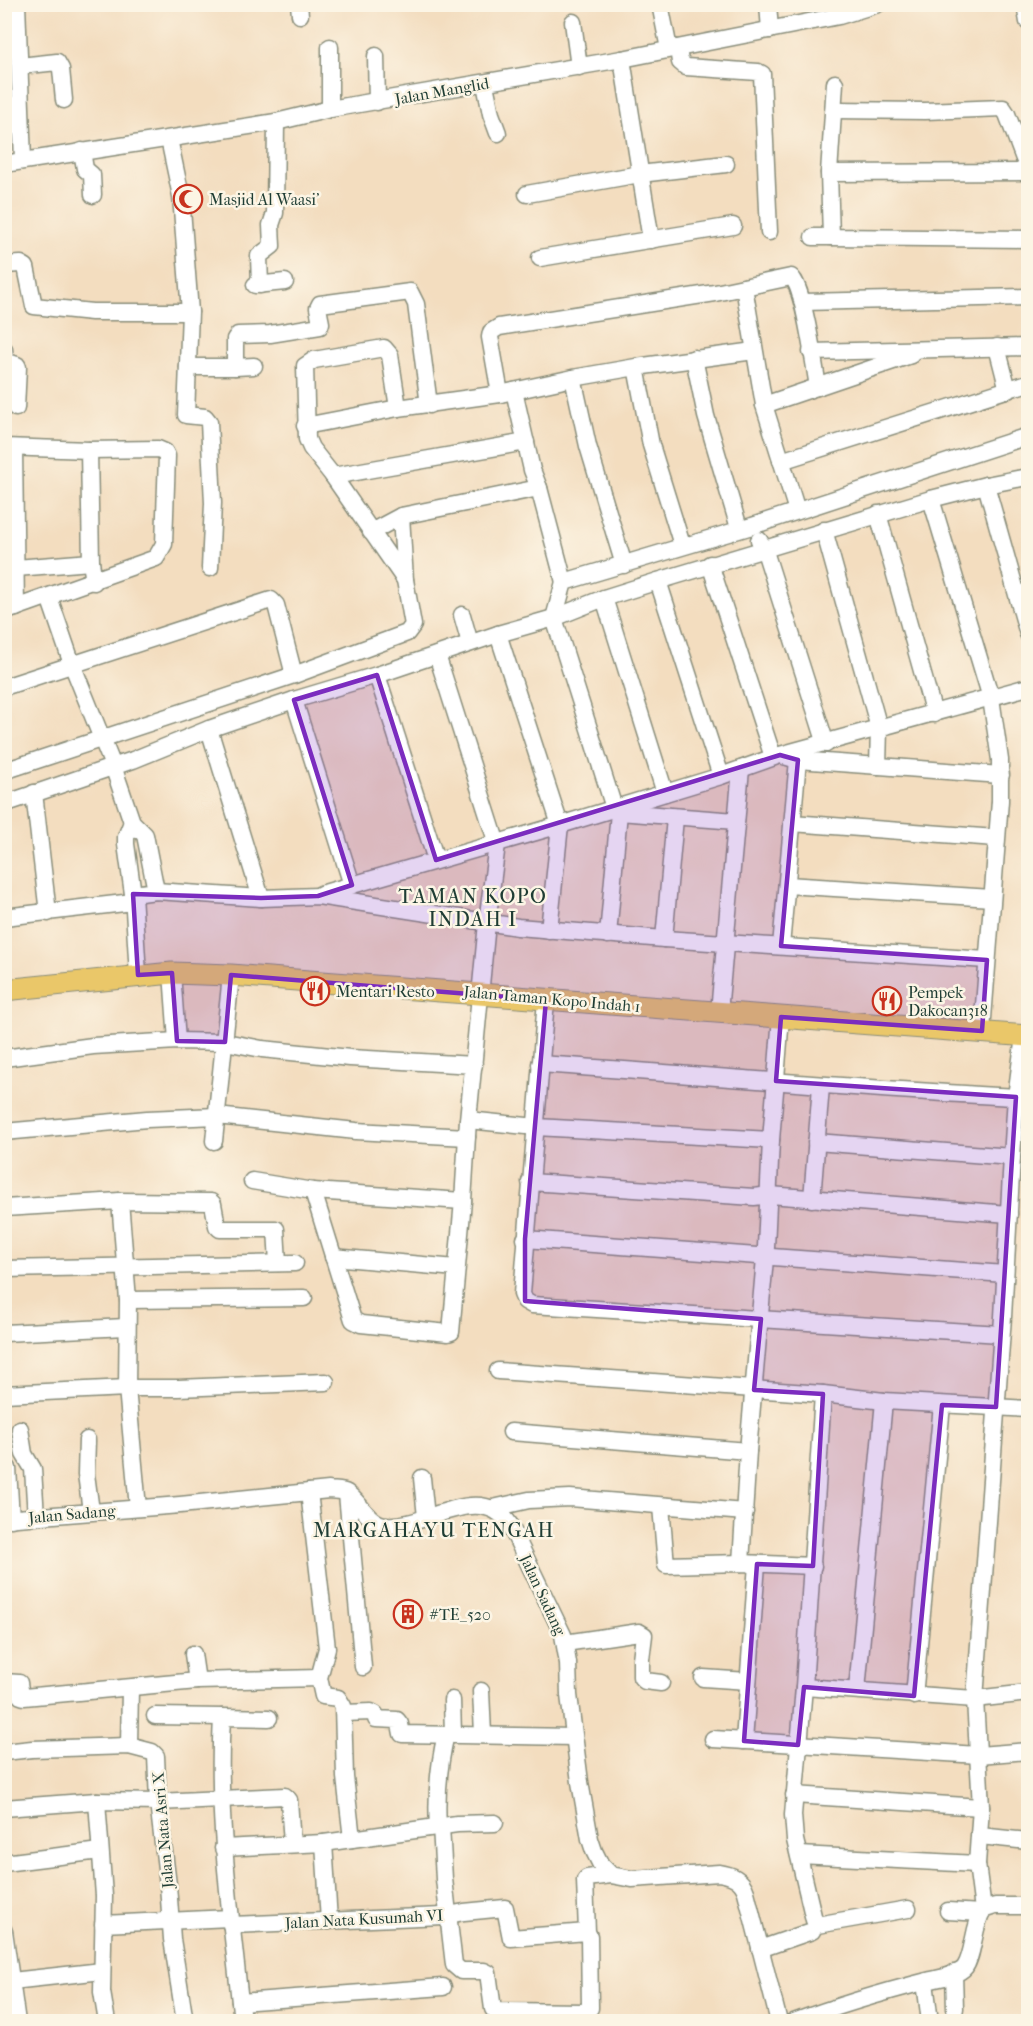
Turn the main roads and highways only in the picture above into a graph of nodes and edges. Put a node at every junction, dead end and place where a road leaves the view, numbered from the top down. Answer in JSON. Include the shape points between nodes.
{"nodes":[{"id":1,"x":4,"y":990,"type":"edge"},
{"id":2,"x":1026,"y":1036,"type":"edge"}],
"edges":[{"from":1,"to":2,"type":"main road","name":"Jalan Taman Kopo Indah 1","via":[[138,975],[231,975]]}]}
